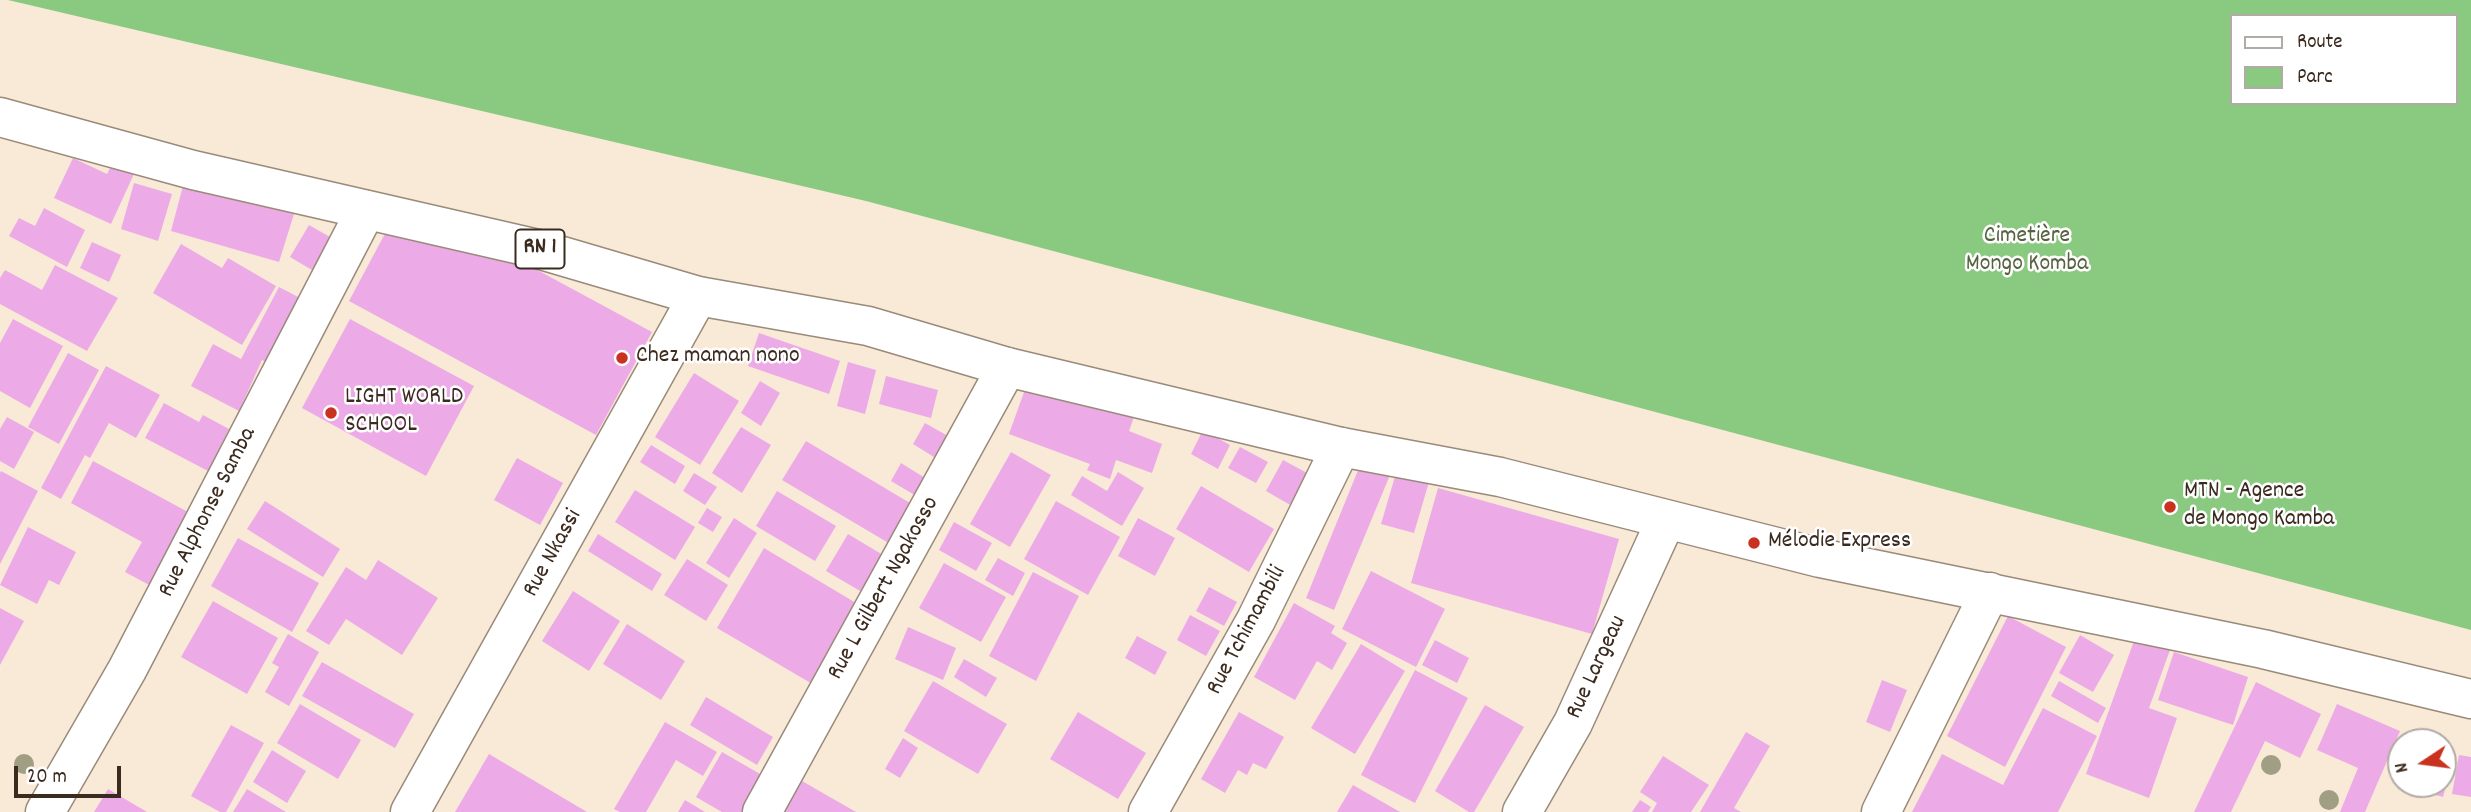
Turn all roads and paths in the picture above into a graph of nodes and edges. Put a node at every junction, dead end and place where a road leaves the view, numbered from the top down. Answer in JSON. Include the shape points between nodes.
{"nodes":[{"id":1,"x":0,"y":117,"type":"edge"},
{"id":2,"x":366,"y":210,"type":"junction"},
{"id":3,"x":698,"y":296,"type":"junction"},
{"id":4,"x":1007,"y":367,"type":"junction"},
{"id":5,"x":1341,"y":447,"type":"junction"},
{"id":6,"x":1666,"y":520,"type":"junction"},
{"id":7,"x":1990,"y":592,"type":"junction"},
{"id":8,"x":2471,"y":699,"type":"edge"},
{"id":9,"x":45,"y":812,"type":"edge"},
{"id":10,"x":410,"y":812,"type":"edge"},
{"id":11,"x":762,"y":812,"type":"edge"},
{"id":12,"x":1148,"y":812,"type":"edge"},
{"id":13,"x":1522,"y":812,"type":"edge"},
{"id":14,"x":1881,"y":812,"type":"edge"}],
"edges":[{"from":1,"to":2,"type":"main road","number":"RN 1","via":[[193,170]]},
{"from":2,"to":3,"type":"main road","number":"RN 1","via":[[538,249]]},
{"from":2,"to":9,"type":"main road","name":"Rue Alphonse Samba","via":[[127,670]]},
{"from":3,"to":4,"type":"main road","number":"RN 1","via":[[868,326]]},
{"from":3,"to":10,"type":"main road","name":"Rue Nkassi"},
{"from":4,"to":5,"type":"main road","number":"RN 1"},
{"from":4,"to":11,"type":"main road","name":"Rue L Gilbert Ngakosso"},
{"from":5,"to":6,"type":"main road","number":"RN 1","via":[[1500,477]]},
{"from":5,"to":12,"type":"main road","name":"Rue Tchimambili","via":[[1256,620]]},
{"from":6,"to":7,"type":"main road","number":"RN 1","via":[[1820,558]]},
{"from":6,"to":13,"type":"main road","name":"Rue Largeau","via":[[1573,723]]},
{"from":7,"to":8,"type":"main road","number":"RN 1","via":[[2263,649]]},
{"from":7,"to":14,"type":"main road"}]}
